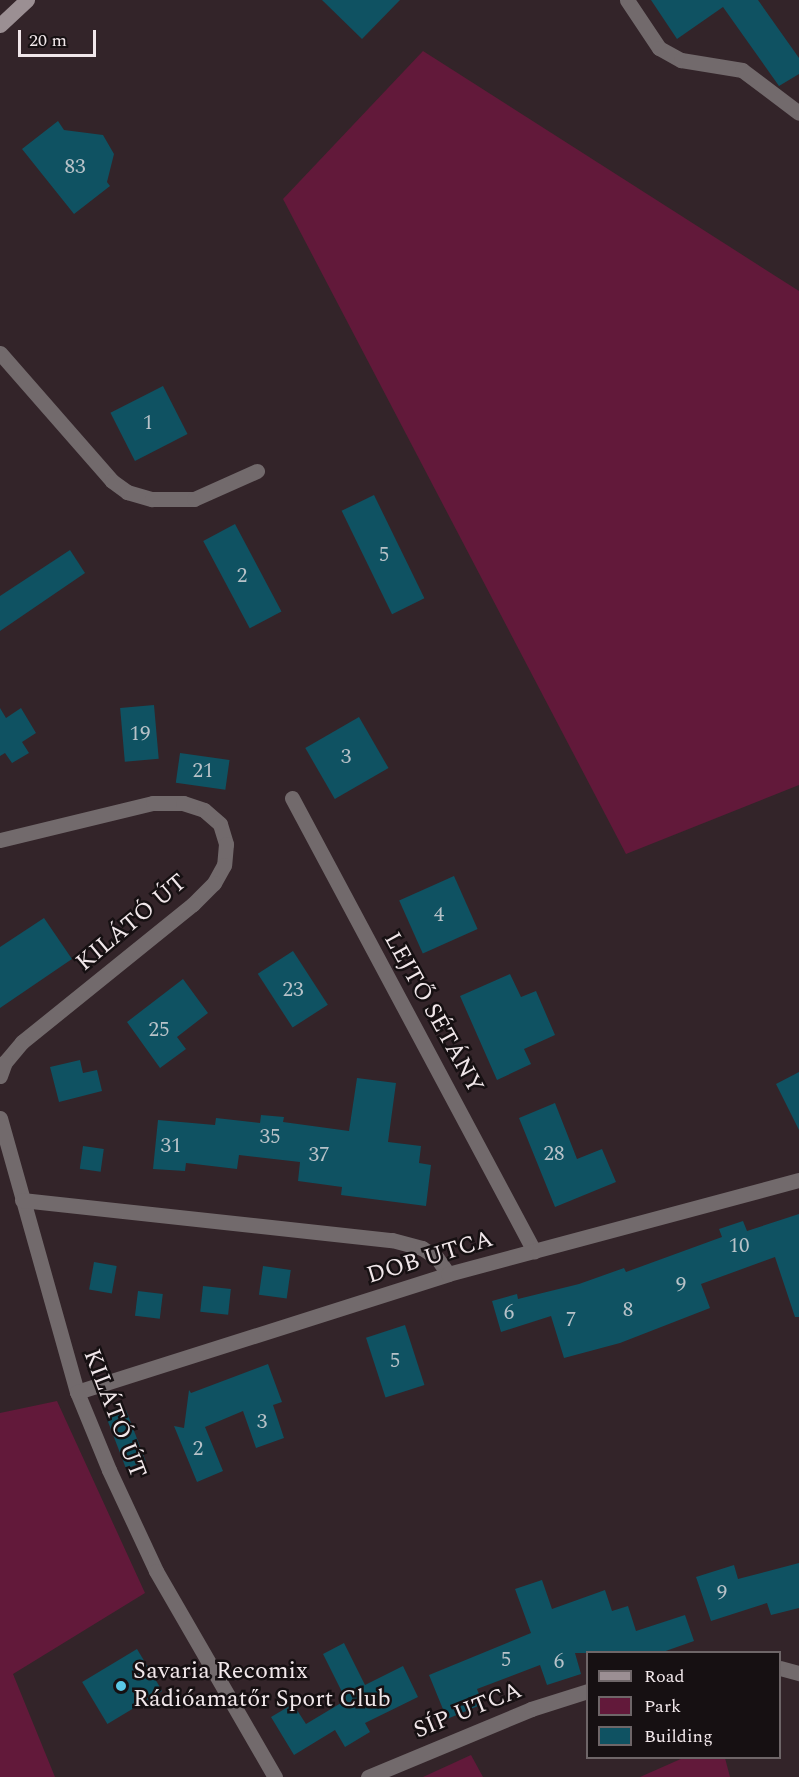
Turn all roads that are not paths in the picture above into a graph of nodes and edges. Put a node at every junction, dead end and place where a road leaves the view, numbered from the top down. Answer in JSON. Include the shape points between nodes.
{"nodes":[{"id":1,"x":27,"y":0,"type":"edge"},
{"id":2,"x":627,"y":0,"type":"edge"},
{"id":3,"x":0,"y":25,"type":"edge"},
{"id":4,"x":799,"y":113,"type":"edge"},
{"id":5,"x":0,"y":353,"type":"edge"},
{"id":6,"x":257,"y":471,"type":"dead end"},
{"id":7,"x":292,"y":798,"type":"dead end"},
{"id":8,"x":0,"y":840,"type":"edge"},
{"id":9,"x":2,"y":1069,"type":"edge"},
{"id":10,"x":0,"y":1118,"type":"edge"},
{"id":11,"x":7,"y":1173,"type":"edge"},
{"id":12,"x":799,"y":1180,"type":"edge"},
{"id":13,"x":22,"y":1200,"type":"junction"},
{"id":14,"x":534,"y":1251,"type":"junction"},
{"id":15,"x":448,"y":1274,"type":"junction"},
{"id":16,"x":77,"y":1392,"type":"junction"},
{"id":17,"x":781,"y":1668,"type":"edge"},
{"id":18,"x":799,"y":1673,"type":"edge"},
{"id":19,"x":586,"y":1692,"type":"edge"},
{"id":20,"x":275,"y":1777,"type":"edge"},
{"id":21,"x":368,"y":1777,"type":"edge"}],
"edges":[{"from":1,"to":3,"type":"street"},
{"from":2,"to":4,"type":"street","via":[[659,48],[681,60],[742,70]]},
{"from":5,"to":6,"type":"street","via":[[112,482],[127,492],[152,499],[194,499]]},
{"from":7,"to":14,"type":"street","name":"LEJTŐ SÉTÁNY"},
{"from":8,"to":9,"type":"street","name":"KILÁTÓ ÚT","via":[[153,803],[183,803],[204,810],[220,824],[226,843],[219,874],[193,904],[22,1042]]},
{"from":10,"to":11,"type":"street","name":"KILÁTÓ ÚT"},
{"from":11,"to":13,"type":"street","name":"KILÁTÓ ÚT"},
{"from":12,"to":14,"type":"street","name":"DOB UTCA"},
{"from":13,"to":15,"type":"street","via":[[392,1240],[422,1248],[437,1258]]},
{"from":13,"to":16,"type":"street","name":"KILÁTÓ ÚT"},
{"from":14,"to":15,"type":"street","name":"DOB UTCA"},
{"from":15,"to":16,"type":"street","name":"DOB UTCA"},
{"from":16,"to":20,"type":"street","name":"KILÁTÓ ÚT","via":[[156,1571]]},
{"from":17,"to":18,"type":"street"},
{"from":19,"to":21,"type":"street","name":"SÍP UTCA","via":[[531,1709]]}]}
